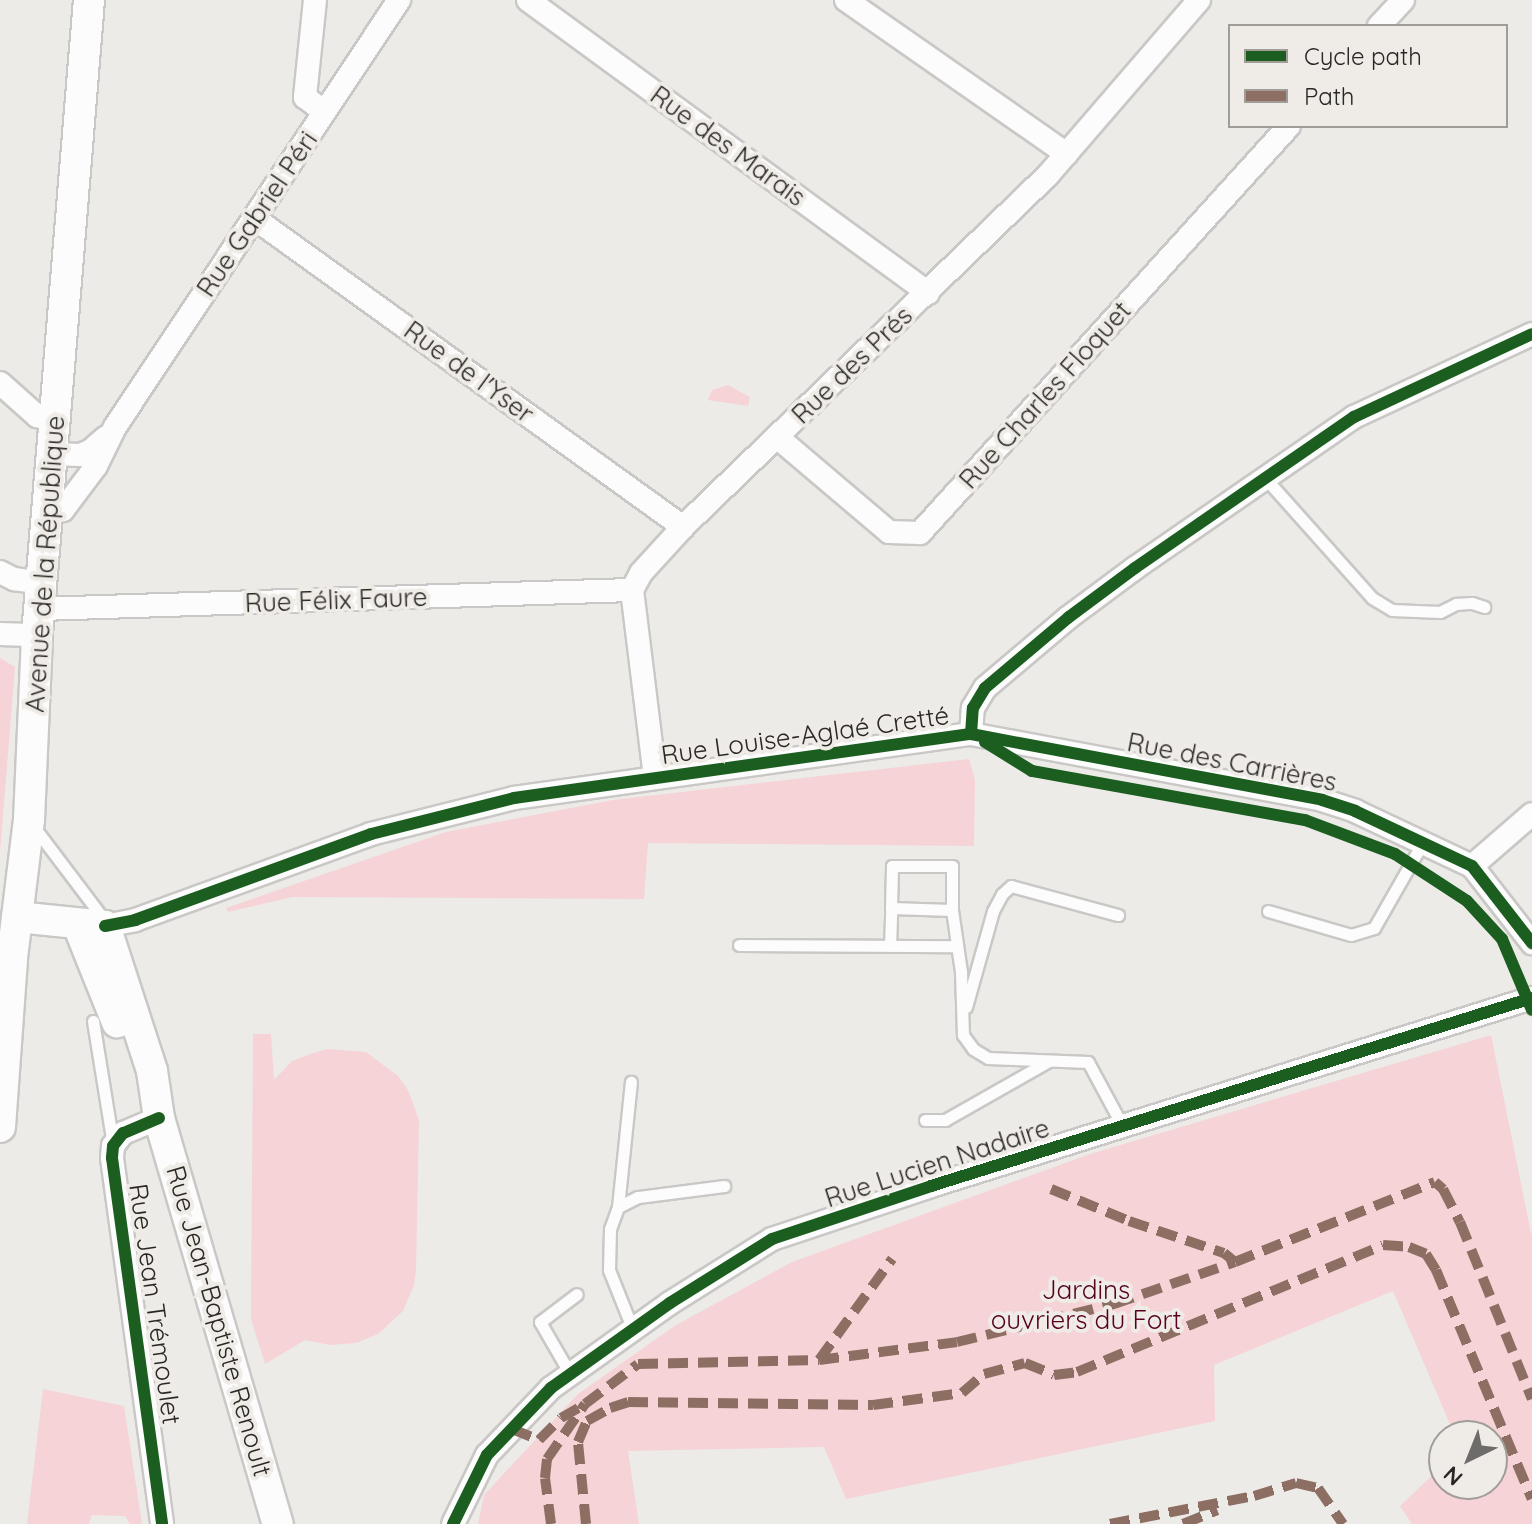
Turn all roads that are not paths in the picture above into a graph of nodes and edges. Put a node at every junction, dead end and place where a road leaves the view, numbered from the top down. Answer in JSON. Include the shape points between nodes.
{"nodes":[{"id":1,"x":89,"y":0,"type":"edge"},
{"id":2,"x":315,"y":0,"type":"edge"},
{"id":3,"x":399,"y":0,"type":"edge"},
{"id":4,"x":528,"y":0,"type":"edge"},
{"id":5,"x":846,"y":0,"type":"edge"},
{"id":6,"x":1403,"y":0,"type":"edge"},
{"id":7,"x":1189,"y":3,"type":"edge"},
{"id":8,"x":1381,"y":24,"type":"edge"},
{"id":9,"x":324,"y":112,"type":"junction"},
{"id":10,"x":1287,"y":128,"type":"edge"},
{"id":11,"x":1067,"y":154,"type":"junction"},
{"id":12,"x":254,"y":218,"type":"junction"},
{"id":13,"x":928,"y":293,"type":"junction"},
{"id":14,"x":1532,"y":334,"type":"edge"},
{"id":15,"x":0,"y":383,"type":"edge"},
{"id":16,"x":55,"y":420,"type":"junction"},
{"id":17,"x":115,"y":427,"type":"junction"},
{"id":18,"x":777,"y":437,"type":"junction"},
{"id":19,"x":53,"y":454,"type":"junction"},
{"id":20,"x":1266,"y":479,"type":"junction"},
{"id":21,"x":48,"y":513,"type":"junction"},
{"id":22,"x":683,"y":527,"type":"junction"},
{"id":23,"x":0,"y":572,"type":"edge"},
{"id":24,"x":632,"y":590,"type":"junction"},
{"id":25,"x":1484,"y":607,"type":"dead end"},
{"id":26,"x":40,"y":609,"type":"junction"},
{"id":27,"x":0,"y":634,"type":"edge"},
{"id":28,"x":971,"y":734,"type":"junction"},
{"id":29,"x":655,"y":777,"type":"junction"},
{"id":30,"x":1532,"y":814,"type":"edge"},
{"id":31,"x":29,"y":820,"type":"junction"},
{"id":32,"x":1424,"y":842,"type":"junction"},
{"id":33,"x":1472,"y":866,"type":"junction"},
{"id":34,"x":891,"y":908,"type":"junction"},
{"id":35,"x":952,"y":910,"type":"junction"},
{"id":36,"x":1268,"y":911,"type":"dead end"},
{"id":37,"x":1118,"y":915,"type":"dead end"},
{"id":38,"x":17,"y":917,"type":"junction"},
{"id":39,"x":95,"y":922,"type":"junction"},
{"id":40,"x":1532,"y":943,"type":"edge"},
{"id":41,"x":739,"y":945,"type":"dead end"},
{"id":42,"x":890,"y":946,"type":"junction"},
{"id":43,"x":957,"y":946,"type":"junction"},
{"id":44,"x":1532,"y":998,"type":"edge"},
{"id":45,"x":963,"y":1020,"type":"junction"},
{"id":46,"x":93,"y":1021,"type":"dead end"},
{"id":47,"x":1050,"y":1061,"type":"junction"},
{"id":48,"x":631,"y":1082,"type":"dead end"},
{"id":49,"x":159,"y":1118,"type":"junction"},
{"id":50,"x":925,"y":1120,"type":"dead end"},
{"id":51,"x":0,"y":1127,"type":"edge"},
{"id":52,"x":1123,"y":1127,"type":"junction"},
{"id":53,"x":113,"y":1146,"type":"junction"},
{"id":54,"x":724,"y":1186,"type":"dead end"},
{"id":55,"x":618,"y":1207,"type":"junction"},
{"id":56,"x":577,"y":1294,"type":"dead end"},
{"id":57,"x":633,"y":1330,"type":"junction"},
{"id":58,"x":569,"y":1372,"type":"junction"},
{"id":59,"x":162,"y":1524,"type":"edge"},
{"id":60,"x":278,"y":1524,"type":"edge"},
{"id":61,"x":453,"y":1524,"type":"edge"}],
"edges":[{"from":1,"to":16,"type":"main road","name":"Avenue de la République"},
{"from":2,"to":9,"type":"street","via":[[305,97]]},
{"from":3,"to":9,"type":"street","name":"Rue Gabriel Péri"},
{"from":4,"to":13,"type":"street","name":"Rue des Marais"},
{"from":5,"to":11,"type":"street"},
{"from":6,"to":8,"type":"street"},
{"from":7,"to":11,"type":"street","name":"Rue des Prés"},
{"from":9,"to":12,"type":"street","name":"Rue Gabriel Péri"},
{"from":10,"to":18,"type":"street","name":"Rue Charles Floquet","via":[[920,533],[889,532]]},
{"from":11,"to":13,"type":"street","name":"Rue des Prés"},
{"from":12,"to":17,"type":"street","name":"Rue Gabriel Péri"},
{"from":12,"to":22,"type":"street","name":"Rue de l'Yser"},
{"from":13,"to":18,"type":"street","name":"Rue des Prés"},
{"from":14,"to":20,"type":"street","name":"Rue Louise-Aglaé Cretté","via":[[1354,417]]},
{"from":15,"to":16,"type":"street","via":[[37,416]]},
{"from":16,"to":19,"type":"main road","name":"Avenue de la République"},
{"from":17,"to":19,"type":"street","name":"Rue Gabriel Péri","via":[[90,451]]},
{"from":17,"to":21,"type":"street","name":"Rue Gabriel Péri","via":[[70,502],[63,510]]},
{"from":18,"to":22,"type":"street","name":"Rue des Prés"},
{"from":19,"to":21,"type":"main road","name":"Avenue de la République"},
{"from":20,"to":25,"type":"lane","via":[[1372,598],[1392,610],[1440,612],[1472,603]]},
{"from":20,"to":28,"type":"street","name":"Rue Louise-Aglaé Cretté","via":[[1069,617],[985,688],[973,708]]},
{"from":21,"to":26,"type":"main road","name":"Avenue de la République"},
{"from":22,"to":24,"type":"street","name":"Rue des Prés"},
{"from":23,"to":26,"type":"street","via":[[14,579]]},
{"from":24,"to":26,"type":"street","name":"Rue Félix Faure"},
{"from":24,"to":29,"type":"street"},
{"from":26,"to":27,"type":"street"},
{"from":26,"to":31,"type":"main road","name":"Avenue de la République"},
{"from":28,"to":29,"type":"street","name":"Rue Louise-Aglaé Cretté"},
{"from":28,"to":32,"type":"street","name":"Rue des Carrières","via":[[1322,800]]},
{"from":29,"to":39,"type":"street","name":"Rue Louise-Aglaé Cretté","via":[[514,798],[371,834],[135,920]]},
{"from":30,"to":33,"type":"street"},
{"from":31,"to":38,"type":"main road","name":"Avenue de la République"},
{"from":31,"to":39,"type":"lane"},
{"from":32,"to":33,"type":"street","name":"Rue des Carrières"},
{"from":32,"to":36,"type":"lane","via":[[1374,928],[1351,935]]},
{"from":33,"to":40,"type":"street","name":"Rue des Carrières"},
{"from":34,"to":35,"type":"lane"},
{"from":34,"to":35,"type":"lane","via":[[892,866],[952,866]]},
{"from":34,"to":42,"type":"lane"},
{"from":35,"to":43,"type":"lane"},
{"from":37,"to":45,"type":"lane","via":[[1011,886],[993,911]]},
{"from":38,"to":39,"type":"main road"},
{"from":38,"to":51,"type":"main road","name":"Avenue de la République"},
{"from":39,"to":49,"type":"main road","name":"Rue Jean-Baptiste Renoult","via":[[139,1078]]},
{"from":41,"to":42,"type":"lane"},
{"from":42,"to":43,"type":"lane"},
{"from":43,"to":45,"type":"lane"},
{"from":44,"to":52,"type":"street","name":"Rue Lucien Nadaire"},
{"from":45,"to":47,"type":"lane","via":[[963,1035],[988,1058]]},
{"from":46,"to":53,"type":"lane"},
{"from":47,"to":50,"type":"lane","via":[[945,1120]]},
{"from":47,"to":52,"type":"lane","via":[[1088,1062]]},
{"from":48,"to":55,"type":"lane"},
{"from":49,"to":53,"type":"street","via":[[123,1133]]},
{"from":49,"to":60,"type":"main road","name":"Rue Jean-Baptiste Renoult"},
{"from":52,"to":57,"type":"street","name":"Rue Lucien Nadaire","via":[[772,1239]]},
{"from":53,"to":59,"type":"street","name":"Rue Jean Trémoulet"},
{"from":54,"to":55,"type":"lane","via":[[638,1197]]},
{"from":55,"to":57,"type":"lane","via":[[610,1229],[609,1270]]},
{"from":56,"to":58,"type":"lane","via":[[540,1322]]},
{"from":57,"to":58,"type":"street","name":"Rue Lucien Nadaire"},
{"from":58,"to":61,"type":"street","name":"Rue Lucien Nadaire","via":[[487,1455]]}]}
